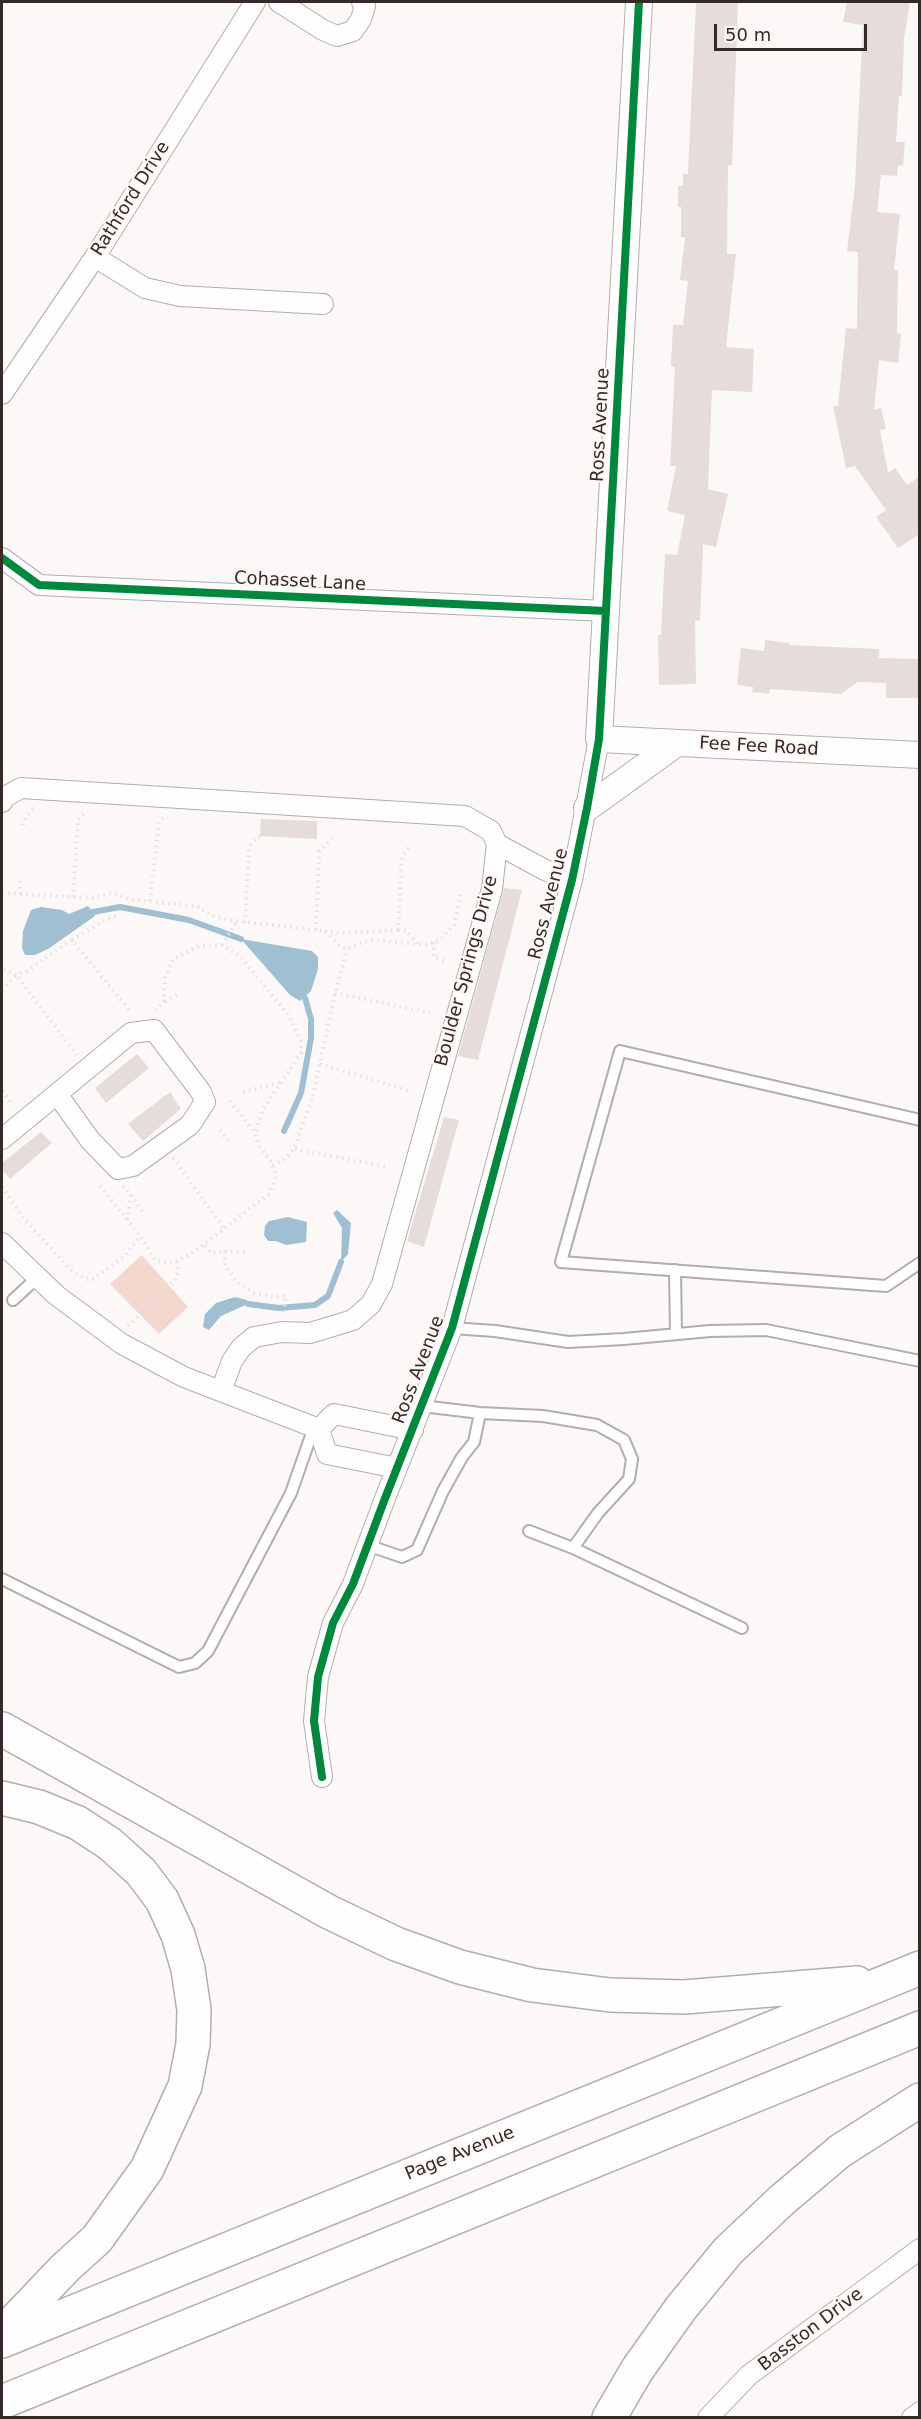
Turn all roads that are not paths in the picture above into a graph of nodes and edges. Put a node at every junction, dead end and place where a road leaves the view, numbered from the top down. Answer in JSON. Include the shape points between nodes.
{"nodes":[{"id":1,"x":255,"y":2,"type":"edge"},
{"id":2,"x":279,"y":2,"type":"edge"},
{"id":3,"x":362,"y":2,"type":"edge"},
{"id":4,"x":639,"y":2,"type":"edge"},
{"id":5,"x":95,"y":257,"type":"junction"},
{"id":6,"x":323,"y":304,"type":"dead end"},
{"id":7,"x":2,"y":394,"type":"edge"},
{"id":8,"x":2,"y":558,"type":"edge"},
{"id":9,"x":606,"y":610,"type":"junction"},
{"id":10,"x":599,"y":740,"type":"junction"},
{"id":11,"x":678,"y":743,"type":"junction"},
{"id":12,"x":920,"y":755,"type":"edge"},
{"id":13,"x":2,"y":802,"type":"edge"},
{"id":14,"x":587,"y":808,"type":"junction"},
{"id":15,"x":497,"y":844,"type":"junction"},
{"id":16,"x":572,"y":880,"type":"junction"},
{"id":17,"x":57,"y":1094,"type":"junction"},
{"id":18,"x":920,"y":1120,"type":"edge"},
{"id":19,"x":2,"y":1139,"type":"edge"},
{"id":20,"x":2,"y":1243,"type":"edge"},
{"id":21,"x":920,"y":1263,"type":"edge"},
{"id":22,"x":675,"y":1270,"type":"junction"},
{"id":23,"x":38,"y":1277,"type":"junction"},
{"id":24,"x":13,"y":1300,"type":"dead end"},
{"id":25,"x":452,"y":1328,"type":"junction"},
{"id":26,"x":676,"y":1334,"type":"junction"},
{"id":27,"x":920,"y":1361,"type":"edge"},
{"id":28,"x":221,"y":1391,"type":"junction"},
{"id":29,"x":422,"y":1406,"type":"junction"},
{"id":30,"x":480,"y":1413,"type":"junction"},
{"id":31,"x":316,"y":1428,"type":"junction"},
{"id":32,"x":413,"y":1430,"type":"junction"},
{"id":33,"x":397,"y":1468,"type":"junction"},
{"id":34,"x":529,"y":1531,"type":"dead end"},
{"id":35,"x":367,"y":1545,"type":"junction"},
{"id":36,"x":573,"y":1548,"type":"junction"},
{"id":37,"x":2,"y":1579,"type":"edge"},
{"id":38,"x":742,"y":1628,"type":"dead end"},
{"id":39,"x":2,"y":1729,"type":"edge"},
{"id":40,"x":322,"y":1777,"type":"dead end"},
{"id":41,"x":2,"y":1798,"type":"edge"},
{"id":42,"x":920,"y":1968,"type":"edge"},
{"id":43,"x":886,"y":1981,"type":"junction"},
{"id":44,"x":920,"y":2028,"type":"edge"},
{"id":45,"x":920,"y":2100,"type":"edge"},
{"id":46,"x":920,"y":2249,"type":"edge"},
{"id":47,"x":2,"y":2334,"type":"edge"},
{"id":48,"x":2,"y":2341,"type":"edge"},
{"id":49,"x":2,"y":2402,"type":"edge"},
{"id":50,"x":920,"y":2412,"type":"edge"},
{"id":51,"x":609,"y":2418,"type":"edge"},
{"id":52,"x":708,"y":2418,"type":"edge"},
{"id":53,"x":912,"y":2418,"type":"edge"}],
"edges":[{"from":1,"to":5,"type":"street","name":"Rathford Drive"},
{"from":2,"to":3,"type":"street","via":[[337,36],[353,31],[361,19],[365,6]]},
{"from":4,"to":9,"type":"street","name":"Ross Avenue"},
{"from":5,"to":6,"type":"street","via":[[145,288],[180,296]]},
{"from":5,"to":7,"type":"street","name":"Rathford Drive"},
{"from":8,"to":9,"type":"street","name":"Cohasset Lane","via":[[39,585]]},
{"from":9,"to":10,"type":"street","name":"Ross Avenue"},
{"from":10,"to":11,"type":"street","name":"Fee Fee Road"},
{"from":10,"to":14,"type":"street","name":"Ross Avenue"},
{"from":11,"to":12,"type":"street","name":"Fee Fee Road"},
{"from":11,"to":14,"type":"street"},
{"from":13,"to":15,"type":"street","via":[[21,788],[465,816],[491,831]]},
{"from":14,"to":16,"type":"street","name":"Ross Avenue"},
{"from":15,"to":16,"type":"street"},
{"from":15,"to":28,"type":"street","name":"Boulder Springs Drive","via":[[492,889],[382,1284],[371,1304],[353,1320],[310,1333],[254,1337],[232,1361]]},
{"from":16,"to":25,"type":"street","name":"Ross Avenue"},
{"from":17,"to":17,"type":"street","via":[[131,1033],[154,1030],[205,1102],[190,1125],[133,1166],[118,1169],[90,1140]]},
{"from":17,"to":19,"type":"street"},
{"from":18,"to":22,"type":"lane","via":[[620,1051],[561,1262]]},
{"from":20,"to":23,"type":"street"},
{"from":21,"to":22,"type":"lane","via":[[886,1286]]},
{"from":22,"to":26,"type":"lane"},
{"from":23,"to":24,"type":"lane"},
{"from":23,"to":28,"type":"street","via":[[122,1344],[184,1377]]},
{"from":25,"to":26,"type":"lane","via":[[568,1342]]},
{"from":25,"to":29,"type":"street","name":"Ross Avenue"},
{"from":26,"to":27,"type":"lane","via":[[766,1330]]},
{"from":28,"to":31,"type":"street"},
{"from":29,"to":30,"type":"lane"},
{"from":29,"to":32,"type":"street","name":"Ross Avenue"},
{"from":30,"to":35,"type":"lane","via":[[474,1442],[443,1491],[417,1550],[402,1557]]},
{"from":30,"to":36,"type":"lane","via":[[543,1416],[597,1425],[624,1440],[632,1459],[628,1479]]},
{"from":31,"to":32,"type":"street","via":[[334,1414]]},
{"from":31,"to":33,"type":"street","via":[[327,1454]]},
{"from":31,"to":37,"type":"lane","via":[[291,1493],[208,1652],[195,1664],[179,1668]]},
{"from":32,"to":33,"type":"street","name":"Ross Avenue"},
{"from":33,"to":35,"type":"street","name":"Ross Avenue"},
{"from":34,"to":36,"type":"lane"},
{"from":35,"to":40,"type":"street","name":"Ross Avenue","via":[[333,1623],[318,1677],[314,1721]]},
{"from":36,"to":38,"type":"lane"},
{"from":39,"to":43,"type":"highway","via":[[329,1912],[396,1944],[460,1967],[532,1985],[610,1995],[684,1997]]},
{"from":41,"to":47,"type":"highway","via":[[39,1807],[78,1823],[110,1844],[141,1872],[162,1900],[178,1935],[194,2010],[193,2044],[185,2086],[147,2169],[97,2240]]},
{"from":42,"to":43,"type":"highway","name":"Page Avenue"},
{"from":43,"to":48,"type":"highway","name":"Page Avenue"},
{"from":44,"to":49,"type":"highway"},
{"from":45,"to":51,"type":"highway","via":[[840,2151],[728,2252],[681,2308]]},
{"from":46,"to":52,"type":"street","name":"Basston Drive","via":[[749,2375]]},
{"from":50,"to":53,"type":"street"}]}
